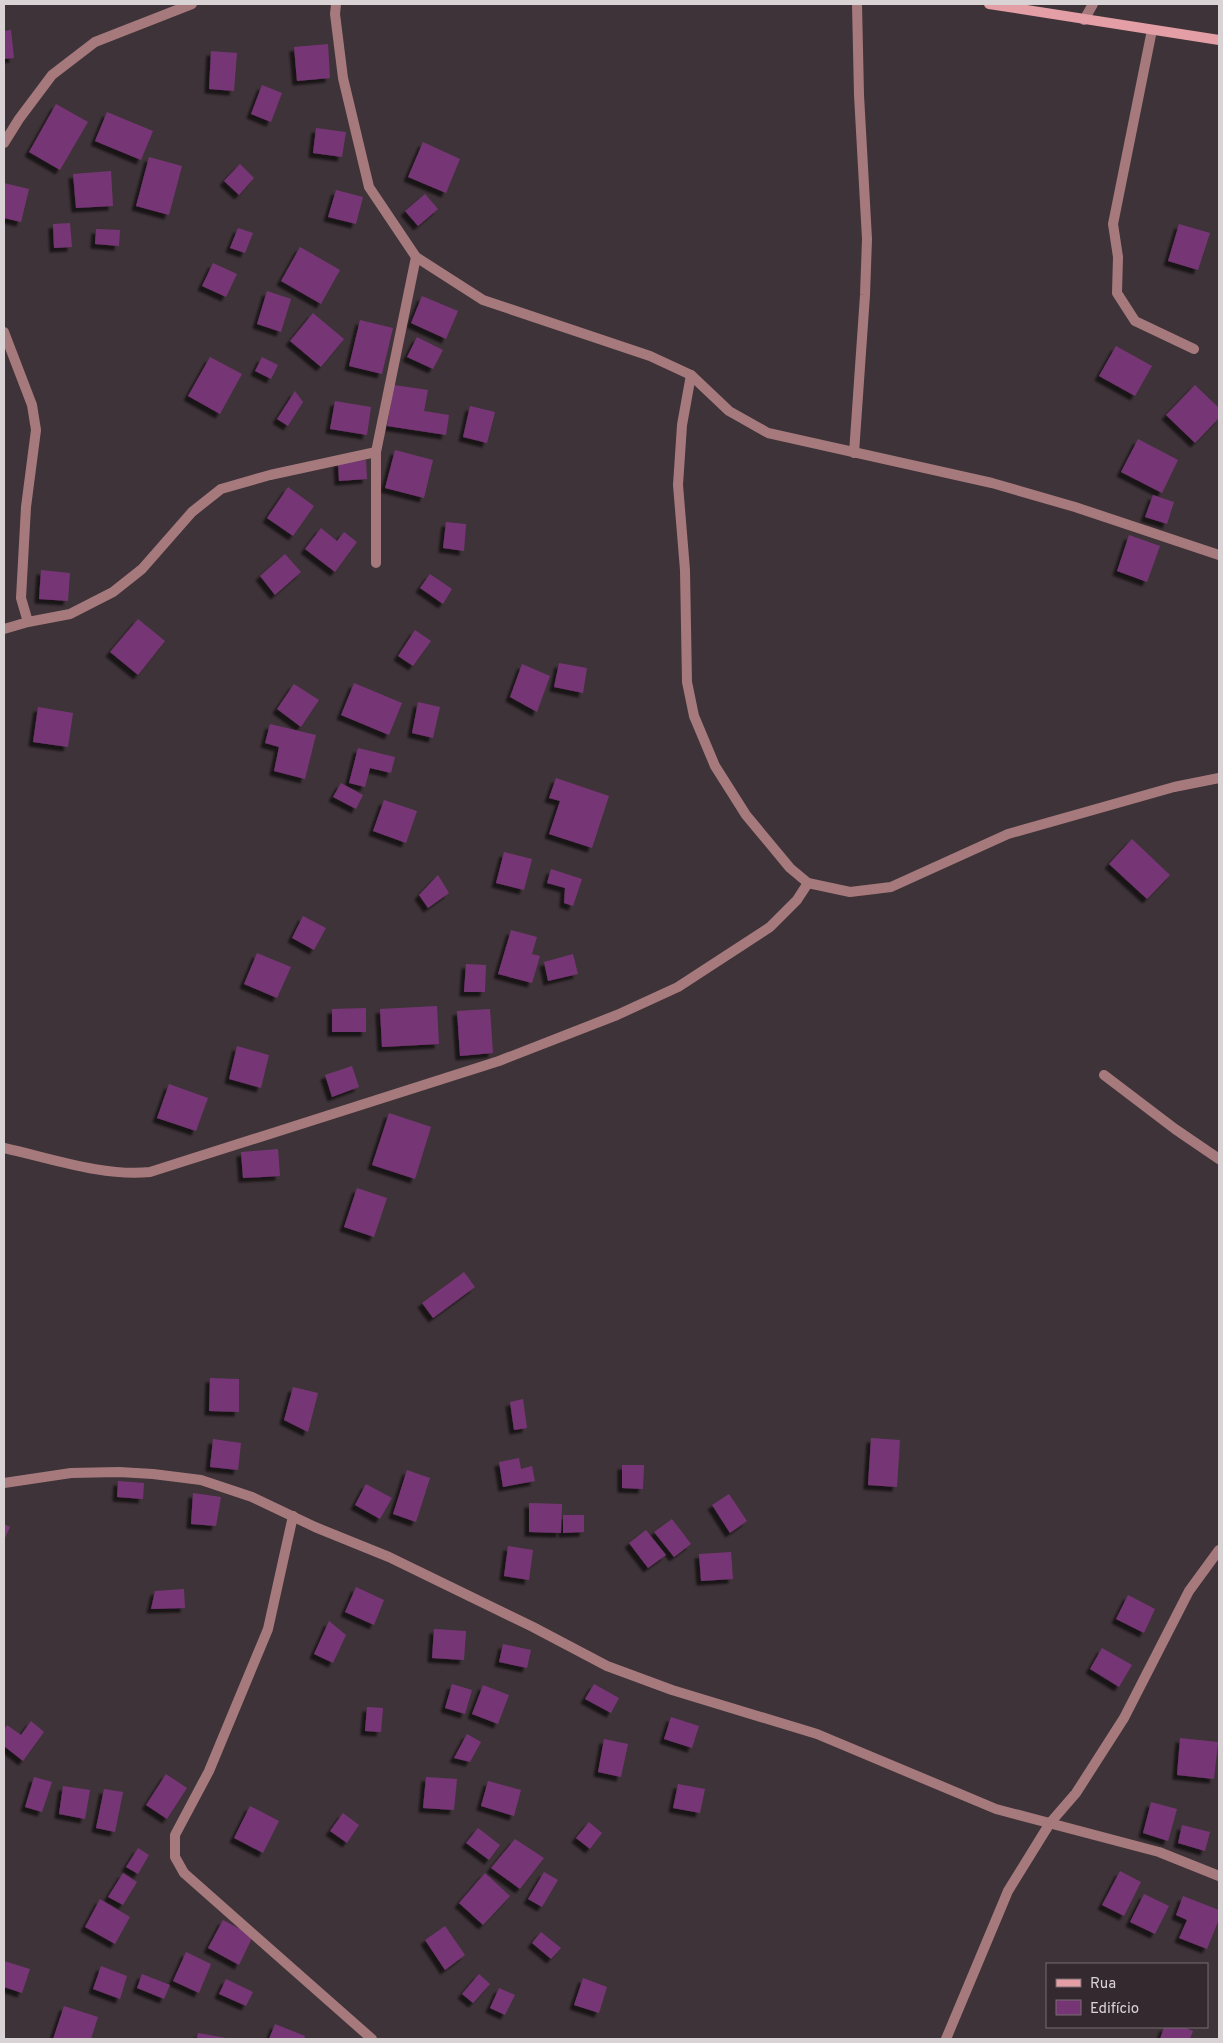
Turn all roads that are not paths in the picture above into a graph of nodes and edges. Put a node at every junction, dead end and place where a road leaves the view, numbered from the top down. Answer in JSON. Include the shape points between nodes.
{"nodes":[{"id":1,"x":192,"y":4,"type":"edge"},
{"id":2,"x":336,"y":4,"type":"edge"},
{"id":3,"x":857,"y":4,"type":"edge"},
{"id":4,"x":989,"y":4,"type":"edge"},
{"id":5,"x":1093,"y":4,"type":"edge"},
{"id":6,"x":1084,"y":20,"type":"junction"},
{"id":7,"x":1152,"y":30,"type":"junction"},
{"id":8,"x":1219,"y":40,"type":"edge"},
{"id":9,"x":4,"y":143,"type":"edge"},
{"id":10,"x":416,"y":257,"type":"junction"},
{"id":11,"x":4,"y":332,"type":"edge"},
{"id":12,"x":1194,"y":349,"type":"dead end"},
{"id":13,"x":691,"y":376,"type":"junction"},
{"id":14,"x":376,"y":452,"type":"junction"},
{"id":15,"x":854,"y":453,"type":"junction"},
{"id":16,"x":1219,"y":555,"type":"edge"},
{"id":17,"x":376,"y":563,"type":"dead end"},
{"id":18,"x":28,"y":622,"type":"junction"},
{"id":19,"x":4,"y":629,"type":"edge"},
{"id":20,"x":1219,"y":778,"type":"edge"},
{"id":21,"x":808,"y":883,"type":"junction"},
{"id":22,"x":1104,"y":1076,"type":"dead end"},
{"id":23,"x":4,"y":1148,"type":"edge"},
{"id":24,"x":1219,"y":1159,"type":"edge"},
{"id":25,"x":4,"y":1483,"type":"edge"},
{"id":26,"x":292,"y":1516,"type":"junction"},
{"id":27,"x":1219,"y":1550,"type":"edge"},
{"id":28,"x":1050,"y":1823,"type":"junction"},
{"id":29,"x":1219,"y":1876,"type":"edge"},
{"id":30,"x":372,"y":2039,"type":"edge"},
{"id":31,"x":946,"y":2039,"type":"edge"}],
"edges":[{"from":1,"to":9,"type":"street","via":[[95,42],[52,75]]},
{"from":2,"to":10,"type":"street","via":[[343,78],[369,187]]},
{"from":3,"to":15,"type":"street","via":[[867,239]]},
{"from":4,"to":6,"type":"main road"},
{"from":5,"to":6,"type":"street"},
{"from":6,"to":7,"type":"main road"},
{"from":7,"to":8,"type":"main road"},
{"from":7,"to":12,"type":"street","via":[[1113,224],[1118,257],[1117,293],[1135,321]]},
{"from":10,"to":13,"type":"street","via":[[483,300],[650,356]]},
{"from":10,"to":14,"type":"street"},
{"from":11,"to":18,"type":"street","via":[[32,405],[36,430],[26,506],[20,598]]},
{"from":13,"to":15,"type":"street","via":[[729,411],[768,433]]},
{"from":13,"to":21,"type":"street","via":[[682,425],[678,485],[686,570],[687,682],[694,716],[715,766],[746,815],[790,868]]},
{"from":14,"to":17,"type":"street"},
{"from":14,"to":18,"type":"street","via":[[221,489],[192,512],[142,569],[113,592],[70,614]]},
{"from":15,"to":16,"type":"street","via":[[992,483]]},
{"from":18,"to":19,"type":"street"},
{"from":20,"to":21,"type":"street","via":[[1174,787],[1008,834],[891,887],[850,892]]},
{"from":21,"to":23,"type":"street","via":[[797,900],[770,927],[678,987],[617,1015],[490,1064],[150,1172],[107,1171]]},
{"from":22,"to":24,"type":"street"},
{"from":25,"to":26,"type":"street","via":[[71,1473],[153,1474],[201,1480],[252,1497]]},
{"from":26,"to":28,"type":"street","via":[[389,1557],[607,1666],[672,1690],[817,1734],[996,1809]]},
{"from":26,"to":30,"type":"street","via":[[268,1629],[209,1771],[176,1835],[174,1857],[184,1873]]},
{"from":27,"to":28,"type":"street","via":[[1189,1591],[1124,1718],[1076,1793]]},
{"from":28,"to":29,"type":"street","via":[[1158,1852]]},
{"from":28,"to":31,"type":"street","via":[[1008,1891]]}]}
